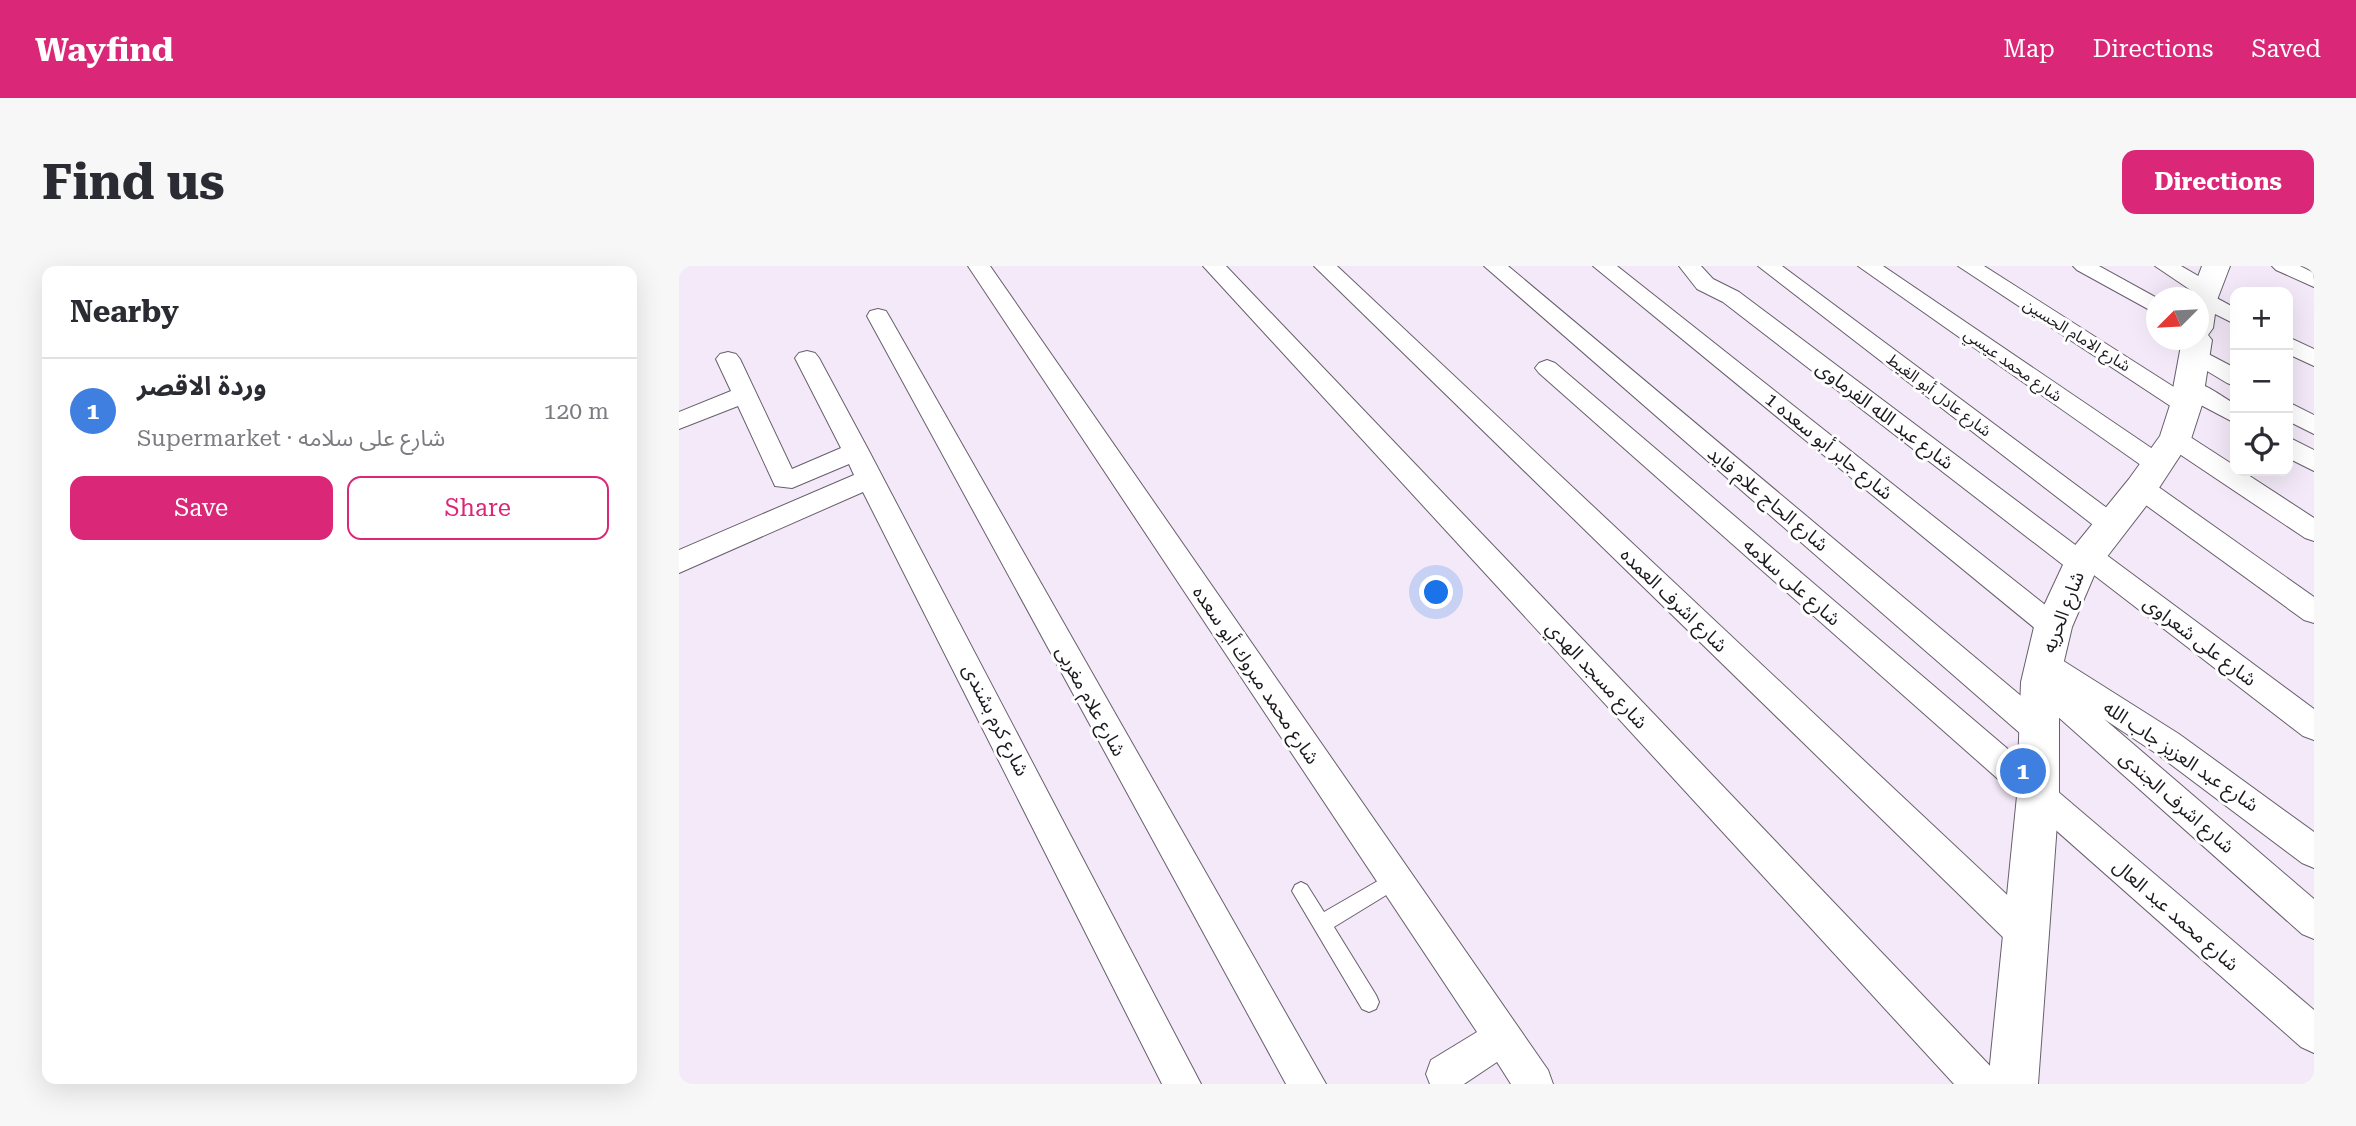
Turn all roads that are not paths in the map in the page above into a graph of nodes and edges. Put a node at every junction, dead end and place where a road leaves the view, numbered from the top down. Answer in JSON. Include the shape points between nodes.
{"nodes":[{"id":1,"x":978,"y":266,"type":"edge"},
{"id":2,"x":1214,"y":266,"type":"edge"},
{"id":3,"x":1325,"y":266,"type":"edge"},
{"id":4,"x":1495,"y":266,"type":"edge"},
{"id":5,"x":1604,"y":266,"type":"edge"},
{"id":6,"x":1690,"y":266,"type":"edge"},
{"id":7,"x":1769,"y":266,"type":"edge"},
{"id":8,"x":1869,"y":266,"type":"edge"},
{"id":9,"x":1969,"y":266,"type":"edge"},
{"id":10,"x":2084,"y":266,"type":"edge"},
{"id":11,"x":2166,"y":266,"type":"edge"},
{"id":12,"x":2283,"y":266,"type":"edge"},
{"id":13,"x":2314,"y":281,"type":"edge"},
{"id":14,"x":2208,"y":285,"type":"edge"},
{"id":15,"x":2146,"y":301,"type":"edge"},
{"id":16,"x":2230,"y":311,"type":"edge"},
{"id":17,"x":878,"y":316,"type":"dead end"},
{"id":18,"x":2293,"y":347,"type":"edge"},
{"id":19,"x":807,"y":358,"type":"dead end"},
{"id":20,"x":728,"y":359,"type":"dead end"},
{"id":21,"x":2314,"y":359,"type":"edge"},
{"id":22,"x":1547,"y":368,"type":"dead end"},
{"id":23,"x":2230,"y":380,"type":"edge"},
{"id":24,"x":744,"y":395,"type":"junction"},
{"id":25,"x":2180,"y":401,"type":"edge"},
{"id":26,"x":2293,"y":413,"type":"edge"},
{"id":27,"x":2230,"y":414,"type":"edge"},
{"id":28,"x":679,"y":421,"type":"edge"},
{"id":29,"x":2314,"y":426,"type":"edge"},
{"id":30,"x":2293,"y":449,"type":"edge"},
{"id":31,"x":2314,"y":462,"type":"edge"},
{"id":32,"x":864,"y":465,"type":"junction"},
{"id":33,"x":2110,"y":524,"type":"junction"},
{"id":34,"x":2314,"y":531,"type":"edge"},
{"id":35,"x":2084,"y":560,"type":"junction"},
{"id":36,"x":679,"y":562,"type":"edge"},
{"id":37,"x":2314,"y":612,"type":"edge"},
{"id":38,"x":2046,"y":658,"type":"junction"},
{"id":39,"x":2314,"y":727,"type":"edge"},
{"id":40,"x":2040,"y":731,"type":"junction"},
{"id":41,"x":2038,"y":796,"type":"junction"},
{"id":42,"x":2314,"y":852,"type":"edge"},
{"id":43,"x":1395,"y":880,"type":"junction"},
{"id":44,"x":1301,"y":891,"type":"dead end"},
{"id":45,"x":2314,"y":922,"type":"edge"},
{"id":46,"x":1321,"y":924,"type":"junction"},
{"id":47,"x":2024,"y":934,"type":"junction"},
{"id":48,"x":1369,"y":1002,"type":"dead end"},
{"id":49,"x":2314,"y":1034,"type":"edge"},
{"id":50,"x":1501,"y":1038,"type":"junction"},
{"id":51,"x":1445,"y":1074,"type":"dead end"},
{"id":52,"x":1182,"y":1084,"type":"edge"},
{"id":53,"x":1307,"y":1084,"type":"edge"},
{"id":54,"x":1534,"y":1084,"type":"edge"},
{"id":55,"x":1980,"y":1084,"type":"edge"},
{"id":56,"x":2013,"y":1084,"type":"edge"}],
"edges":[{"from":1,"to":43,"type":"street","name":"شارع محمد مبروك أبو سعده"},
{"from":2,"to":55,"type":"street","name":"شارع مسجد الهدي"},
{"from":3,"to":47,"type":"street","name":"شارع اشرف العمده"},
{"from":4,"to":40,"type":"street","name":"شارع الحاج علام فايد"},
{"from":5,"to":38,"type":"street","name":"شارع جابر أبو سعده 1"},
{"from":6,"to":35,"type":"street","name":"شارع عبد الله الفرماوى","via":[[1705,284],[1731,297]]},
{"from":7,"to":33,"type":"street","name":"شارع عادل أبو الغيط"},
{"from":8,"to":25,"type":"street","name":"شارع محمد عيسي"},
{"from":9,"to":25,"type":"street","name":"شارع الامام الحسين"},
{"from":10,"to":15,"type":"street"},
{"from":11,"to":14,"type":"street"},
{"from":12,"to":13,"type":"street"},
{"from":14,"to":16,"type":"street"},
{"from":14,"to":25,"type":"street"},
{"from":17,"to":53,"type":"street","name":"شارع علام مغربى"},
{"from":18,"to":21,"type":"street"},
{"from":19,"to":32,"type":"street","name":"شارع كرم بشندى"},
{"from":20,"to":24,"type":"street"},
{"from":22,"to":41,"type":"street","name":"شارع على سلامه"},
{"from":23,"to":25,"type":"street"},
{"from":24,"to":28,"type":"street"},
{"from":24,"to":32,"type":"street","via":[[786,480]]},
{"from":25,"to":27,"type":"street"},
{"from":25,"to":33,"type":"street","name":"شارع الحريه"},
{"from":25,"to":34,"type":"street"},
{"from":25,"to":37,"type":"street"},
{"from":26,"to":29,"type":"street"},
{"from":30,"to":31,"type":"street"},
{"from":32,"to":36,"type":"street"},
{"from":32,"to":52,"type":"street","name":"شارع كرم بشندى"},
{"from":33,"to":35,"type":"street","name":"شارع الحريه"},
{"from":35,"to":38,"type":"street","name":"شارع الحريه"},
{"from":35,"to":39,"type":"street","name":"شارع على شعراوى"},
{"from":38,"to":40,"type":"street","name":"شارع الحريه"},
{"from":38,"to":42,"type":"street","name":"شارع عبد العزيز جاب الله"},
{"from":38,"to":45,"type":"street","name":"شارع اشرف الجندى"},
{"from":40,"to":41,"type":"street","name":"شارع الحريه"},
{"from":41,"to":47,"type":"street","name":"شارع الحريه"},
{"from":41,"to":49,"type":"street","name":"شارع محمد عبد العال"},
{"from":43,"to":46,"type":"lane"},
{"from":43,"to":50,"type":"street","name":"شارع محمد مبروك أبو سعده"},
{"from":44,"to":46,"type":"lane"},
{"from":46,"to":48,"type":"lane"},
{"from":47,"to":56,"type":"street","name":"شارع الحريه"},
{"from":50,"to":51,"type":"street"},
{"from":50,"to":54,"type":"street","name":"شارع محمد مبروك أبو سعده"}]}
